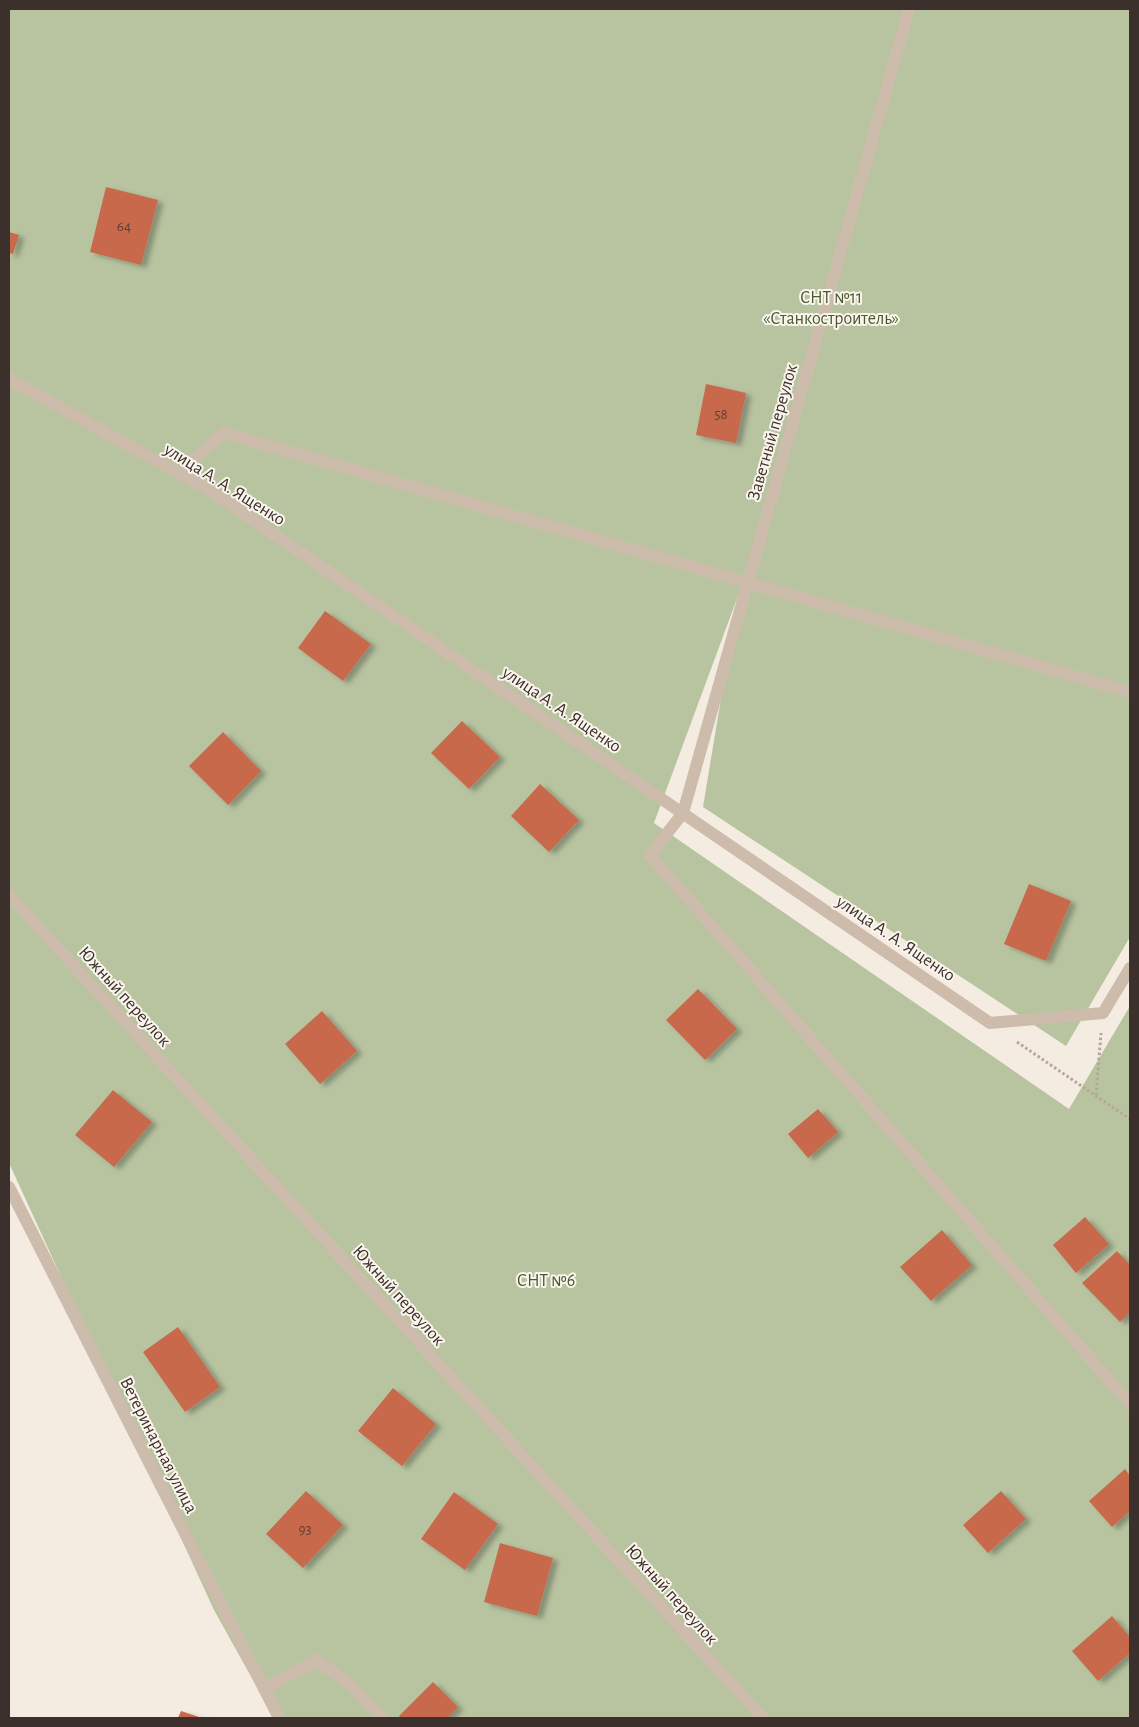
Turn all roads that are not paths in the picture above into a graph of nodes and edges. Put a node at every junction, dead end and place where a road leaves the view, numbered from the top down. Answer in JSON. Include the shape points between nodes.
{"nodes":[{"id":1,"x":909,"y":9,"type":"edge"},
{"id":2,"x":9,"y":379,"type":"edge"},
{"id":3,"x":178,"y":473,"type":"junction"},
{"id":4,"x":748,"y":582,"type":"junction"},
{"id":5,"x":1130,"y":692,"type":"edge"},
{"id":6,"x":683,"y":813,"type":"junction"},
{"id":7,"x":9,"y":895,"type":"edge"},
{"id":8,"x":1130,"y":968,"type":"edge"},
{"id":9,"x":9,"y":1187,"type":"edge"},
{"id":10,"x":1130,"y":1404,"type":"edge"},
{"id":11,"x":264,"y":1689,"type":"junction"},
{"id":12,"x":279,"y":1718,"type":"edge"},
{"id":13,"x":382,"y":1718,"type":"edge"},
{"id":14,"x":763,"y":1718,"type":"edge"}],
"edges":[{"from":1,"to":4,"type":"street","name":"Заветный переулок"},
{"from":2,"to":3,"type":"street","name":"улица А. А. Ященко"},
{"from":3,"to":4,"type":"street","via":[[224,433]]},
{"from":3,"to":6,"type":"street","name":"улица А. А. Ященко","via":[[215,494]]},
{"from":4,"to":5,"type":"street"},
{"from":4,"to":6,"type":"street","name":"Заветный переулок"},
{"from":6,"to":8,"type":"street","name":"улица А. А. Ященко","via":[[990,1023],[1103,1013]]},
{"from":6,"to":10,"type":"street","name":"Заветный переулок","via":[[650,855]]},
{"from":7,"to":14,"type":"street","name":"Южный переулок"},
{"from":9,"to":11,"type":"street","name":"Ветеринарная улица"},
{"from":11,"to":12,"type":"street","name":"Ветеринарная улица"},
{"from":11,"to":13,"type":"street","via":[[317,1660],[355,1689]]}]}
